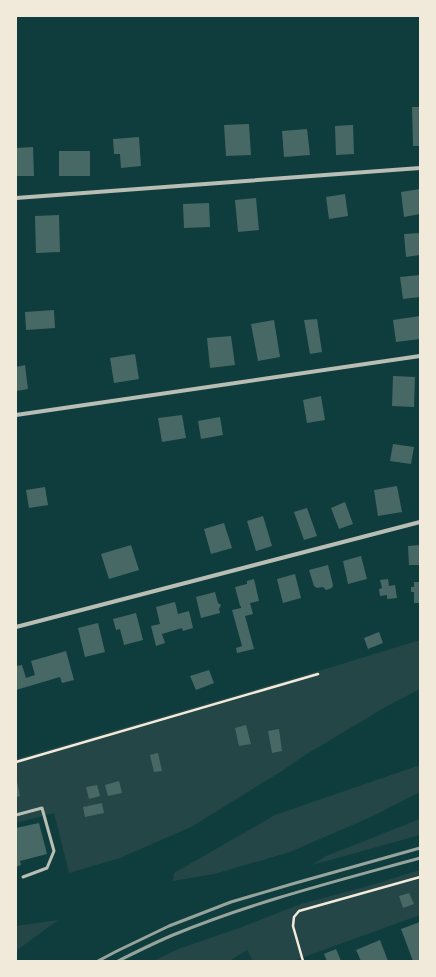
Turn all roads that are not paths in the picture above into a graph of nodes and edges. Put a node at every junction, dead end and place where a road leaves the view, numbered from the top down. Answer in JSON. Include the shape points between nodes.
{"nodes":[{"id":1,"x":420,"y":168,"type":"edge"},
{"id":2,"x":16,"y":198,"type":"edge"},
{"id":3,"x":420,"y":356,"type":"edge"},
{"id":4,"x":16,"y":415,"type":"edge"},
{"id":5,"x":420,"y":522,"type":"edge"},
{"id":6,"x":16,"y":627,"type":"edge"},
{"id":7,"x":16,"y":815,"type":"edge"},
{"id":8,"x":23,"y":877,"type":"dead end"}],
"edges":[{"from":1,"to":2,"type":"street"},
{"from":3,"to":4,"type":"street"},
{"from":5,"to":6,"type":"street"},
{"from":7,"to":8,"type":"lane","via":[[42,808],[54,851],[47,868]]}]}
